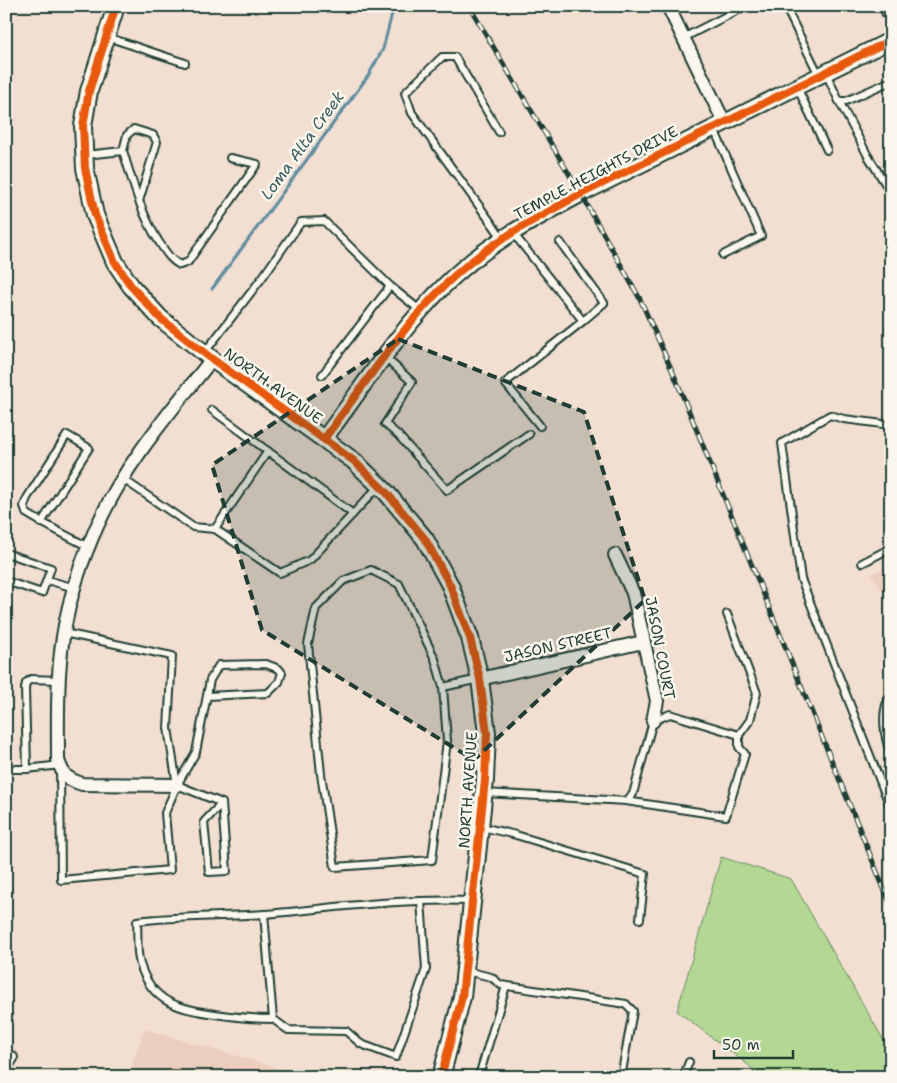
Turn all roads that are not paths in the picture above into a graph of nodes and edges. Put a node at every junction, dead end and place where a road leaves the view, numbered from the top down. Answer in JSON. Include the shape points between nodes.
{"nodes":[{"id":1,"x":116,"y":6,"type":"edge"},
{"id":2,"x":668,"y":6,"type":"edge"},
{"id":3,"x":746,"y":6,"type":"edge"},
{"id":4,"x":785,"y":6,"type":"edge"},
{"id":5,"x":886,"y":8,"type":"edge"},
{"id":6,"x":891,"y":24,"type":"edge"},
{"id":7,"x":106,"y":37,"type":"junction"},
{"id":8,"x":684,"y":38,"type":"junction"},
{"id":9,"x":891,"y":40,"type":"edge"},
{"id":10,"x":185,"y":63,"type":"dead end"},
{"id":11,"x":822,"y":74,"type":"junction"},
{"id":12,"x":891,"y":81,"type":"edge"},
{"id":13,"x":797,"y":86,"type":"junction"},
{"id":14,"x":839,"y":101,"type":"junction"},
{"id":15,"x":719,"y":125,"type":"junction"},
{"id":16,"x":498,"y":132,"type":"dead end"},
{"id":17,"x":827,"y":150,"type":"dead end"},
{"id":18,"x":123,"y":151,"type":"junction"},
{"id":19,"x":84,"y":156,"type":"junction"},
{"id":20,"x":230,"y":158,"type":"dead end"},
{"id":21,"x":886,"y":185,"type":"dead end"},
{"id":22,"x":138,"y":202,"type":"junction"},
{"id":23,"x":508,"y":237,"type":"junction"},
{"id":24,"x":560,"y":242,"type":"dead end"},
{"id":25,"x":723,"y":255,"type":"dead end"},
{"id":26,"x":390,"y":286,"type":"junction"},
{"id":27,"x":421,"y":311,"type":"junction"},
{"id":28,"x":583,"y":321,"type":"junction"},
{"id":29,"x":208,"y":356,"type":"junction"},
{"id":30,"x":385,"y":357,"type":"junction"},
{"id":31,"x":322,"y":375,"type":"dead end"},
{"id":32,"x":212,"y":410,"type":"dead end"},
{"id":33,"x":891,"y":425,"type":"edge"},
{"id":34,"x":540,"y":426,"type":"dead end"},
{"id":35,"x":529,"y":434,"type":"dead end"},
{"id":36,"x":324,"y":439,"type":"junction"},
{"id":37,"x":268,"y":451,"type":"junction"},
{"id":38,"x":123,"y":479,"type":"junction"},
{"id":39,"x":379,"y":486,"type":"junction"},
{"id":40,"x":353,"y":514,"type":"junction"},
{"id":41,"x":41,"y":522,"type":"junction"},
{"id":42,"x":215,"y":529,"type":"junction"},
{"id":43,"x":89,"y":547,"type":"junction"},
{"id":44,"x":891,"y":548,"type":"edge"},
{"id":45,"x":6,"y":553,"type":"edge"},
{"id":46,"x":614,"y":555,"type":"dead end"},
{"id":47,"x":862,"y":563,"type":"dead end"},
{"id":48,"x":48,"y":580,"type":"junction"},
{"id":49,"x":6,"y":581,"type":"edge"},
{"id":50,"x":74,"y":588,"type":"junction"},
{"id":51,"x":727,"y":614,"type":"dead end"},
{"id":52,"x":64,"y":633,"type":"junction"},
{"id":53,"x":643,"y":642,"type":"junction"},
{"id":54,"x":480,"y":679,"type":"junction"},
{"id":55,"x":59,"y":680,"type":"junction"},
{"id":56,"x":443,"y":687,"type":"junction"},
{"id":57,"x":207,"y":696,"type":"junction"},
{"id":58,"x":891,"y":696,"type":"edge"},
{"id":59,"x":653,"y":721,"type":"junction"},
{"id":60,"x":739,"y":735,"type":"junction"},
{"id":61,"x":891,"y":753,"type":"edge"},
{"id":62,"x":60,"y":765,"type":"junction"},
{"id":63,"x":6,"y":769,"type":"edge"},
{"id":64,"x":27,"y":769,"type":"junction"},
{"id":65,"x":177,"y":785,"type":"junction"},
{"id":66,"x":484,"y":792,"type":"junction"},
{"id":67,"x":626,"y":801,"type":"junction"},
{"id":68,"x":222,"y":803,"type":"junction"},
{"id":69,"x":891,"y":809,"type":"edge"},
{"id":70,"x":480,"y":826,"type":"junction"},
{"id":71,"x":421,"y":901,"type":"junction"},
{"id":72,"x":472,"y":902,"type":"junction"},
{"id":73,"x":264,"y":914,"type":"junction"},
{"id":74,"x":640,"y":919,"type":"dead end"},
{"id":75,"x":465,"y":971,"type":"junction"},
{"id":76,"x":506,"y":986,"type":"junction"},
{"id":77,"x":273,"y":1020,"type":"junction"},
{"id":78,"x":689,"y":1062,"type":"dead end"},
{"id":79,"x":479,"y":1076,"type":"edge"},
{"id":80,"x":442,"y":1077,"type":"edge"},
{"id":81,"x":621,"y":1077,"type":"edge"},
{"id":82,"x":683,"y":1077,"type":"edge"}],
"edges":[{"from":1,"to":7,"type":"main road","name":"NORTH AVENUE"},
{"from":2,"to":8,"type":"street"},
{"from":3,"to":8,"type":"lane"},
{"from":4,"to":11,"type":"lane"},
{"from":5,"to":6,"type":"lane"},
{"from":7,"to":10,"type":"lane"},
{"from":7,"to":19,"type":"main road","name":"NORTH AVENUE","via":[[88,91],[83,126]]},
{"from":8,"to":15,"type":"street"},
{"from":9,"to":11,"type":"street","name":"TEMPLE HEIGHTS DRIVE"},
{"from":11,"to":13,"type":"street","name":"TEMPLE HEIGHTS DRIVE"},
{"from":11,"to":14,"type":"lane"},
{"from":12,"to":14,"type":"lane","via":[[846,101]]},
{"from":13,"to":15,"type":"street","name":"TEMPLE HEIGHTS DRIVE"},
{"from":13,"to":17,"type":"lane"},
{"from":14,"to":21,"type":"lane"},
{"from":15,"to":23,"type":"street","name":"TEMPLE HEIGHTS DRIVE","via":[[538,216]]},
{"from":15,"to":25,"type":"lane","via":[[761,236]]},
{"from":16,"to":23,"type":"lane","via":[[455,57],[442,57],[405,93],[412,113]]},
{"from":18,"to":19,"type":"lane"},
{"from":18,"to":22,"type":"lane"},
{"from":18,"to":22,"type":"lane","via":[[127,135],[134,130],[153,135],[157,142]]},
{"from":19,"to":29,"type":"main road","name":"NORTH AVENUE","via":[[95,215],[115,262],[131,286],[160,318]]},
{"from":20,"to":22,"type":"lane","via":[[257,164],[188,262],[180,265],[171,260],[148,226]]},
{"from":23,"to":27,"type":"street","name":"TEMPLE HEIGHTS DRIVE","via":[[474,259]]},
{"from":23,"to":28,"type":"lane"},
{"from":24,"to":28,"type":"lane","via":[[604,303]]},
{"from":26,"to":27,"type":"lane"},
{"from":26,"to":29,"type":"lane","via":[[324,221],[302,222]]},
{"from":26,"to":31,"type":"lane"},
{"from":27,"to":30,"type":"street","name":"TEMPLE HEIGHTS DRIVE"},
{"from":28,"to":34,"type":"lane","via":[[505,383]]},
{"from":29,"to":36,"type":"main road","name":"NORTH AVENUE"},
{"from":29,"to":38,"type":"street"},
{"from":30,"to":35,"type":"lane","via":[[412,382],[385,424],[447,490]]},
{"from":30,"to":36,"type":"street","name":"TEMPLE HEIGHTS DRIVE"},
{"from":32,"to":37,"type":"lane"},
{"from":33,"to":69,"type":"lane","via":[[830,415],[782,443],[801,579]]},
{"from":36,"to":39,"type":"main road","name":"NORTH AVENUE","via":[[354,461]]},
{"from":37,"to":40,"type":"lane"},
{"from":37,"to":42,"type":"lane"},
{"from":38,"to":42,"type":"lane","via":[[193,527]]},
{"from":38,"to":43,"type":"street","via":[[102,515]]},
{"from":39,"to":40,"type":"lane"},
{"from":39,"to":54,"type":"main road","name":"NORTH AVENUE","via":[[425,539],[450,585],[470,638]]},
{"from":40,"to":42,"type":"lane","via":[[310,560],[280,573]]},
{"from":41,"to":41,"type":"lane","via":[[89,448],[67,435],[24,506],[26,513]]},
{"from":41,"to":43,"type":"lane"},
{"from":43,"to":50,"type":"street"},
{"from":44,"to":47,"type":"lane"},
{"from":45,"to":48,"type":"lane","via":[[51,568]]},
{"from":46,"to":53,"type":"street","name":"JASON COURT","via":[[633,593]]},
{"from":48,"to":49,"type":"lane","via":[[42,593]]},
{"from":48,"to":50,"type":"lane"},
{"from":50,"to":52,"type":"street"},
{"from":51,"to":60,"type":"lane","via":[[757,693],[750,720]]},
{"from":52,"to":55,"type":"street"},
{"from":52,"to":65,"type":"lane","via":[[172,656],[168,728]]},
{"from":53,"to":54,"type":"street","name":"JASON STREET"},
{"from":53,"to":59,"type":"street","name":"JASON COURT","via":[[656,701]]},
{"from":54,"to":56,"type":"lane"},
{"from":54,"to":66,"type":"main road","name":"NORTH AVENUE","via":[[488,733]]},
{"from":55,"to":62,"type":"street"},
{"from":55,"to":64,"type":"lane","via":[[31,679],[26,683]]},
{"from":56,"to":56,"type":"lane","via":[[447,741],[432,860],[335,867],[321,774],[308,644],[316,608],[343,581],[371,570],[399,584],[435,659]]},
{"from":57,"to":57,"type":"lane","via":[[210,680],[219,665],[266,664],[282,673],[279,682],[268,693]]},
{"from":57,"to":65,"type":"lane","via":[[196,752]]},
{"from":58,"to":61,"type":"lane","via":[[884,723]]},
{"from":59,"to":60,"type":"lane","via":[[670,714]]},
{"from":59,"to":67,"type":"lane","via":[[634,794]]},
{"from":60,"to":67,"type":"lane","via":[[739,747],[745,754],[726,816]]},
{"from":62,"to":64,"type":"lane"},
{"from":62,"to":65,"type":"street","via":[[69,779],[82,784]]},
{"from":62,"to":65,"type":"lane","via":[[61,880],[170,870],[165,813]]},
{"from":63,"to":64,"type":"lane"},
{"from":65,"to":68,"type":"lane"},
{"from":66,"to":67,"type":"lane"},
{"from":66,"to":70,"type":"main road","name":"NORTH AVENUE"},
{"from":68,"to":68,"type":"lane","via":[[227,871],[209,872],[204,822]]},
{"from":70,"to":72,"type":"main road","name":"NORTH AVENUE"},
{"from":70,"to":74,"type":"lane","via":[[645,874]]},
{"from":71,"to":72,"type":"lane"},
{"from":71,"to":73,"type":"lane"},
{"from":71,"to":77,"type":"lane","via":[[426,969],[396,1057],[361,1044],[346,1031],[288,1030]]},
{"from":72,"to":75,"type":"main road","name":"NORTH AVENUE"},
{"from":73,"to":77,"type":"lane"},
{"from":73,"to":77,"type":"lane","via":[[137,922],[138,953],[146,979],[155,993],[180,1008]]},
{"from":75,"to":76,"type":"lane","via":[[491,977]]},
{"from":75,"to":80,"type":"main road","name":"NORTH AVENUE","via":[[462,997]]},
{"from":76,"to":79,"type":"lane"},
{"from":76,"to":81,"type":"lane","via":[[629,1006],[633,1011]]},
{"from":78,"to":82,"type":"lane"}]}
